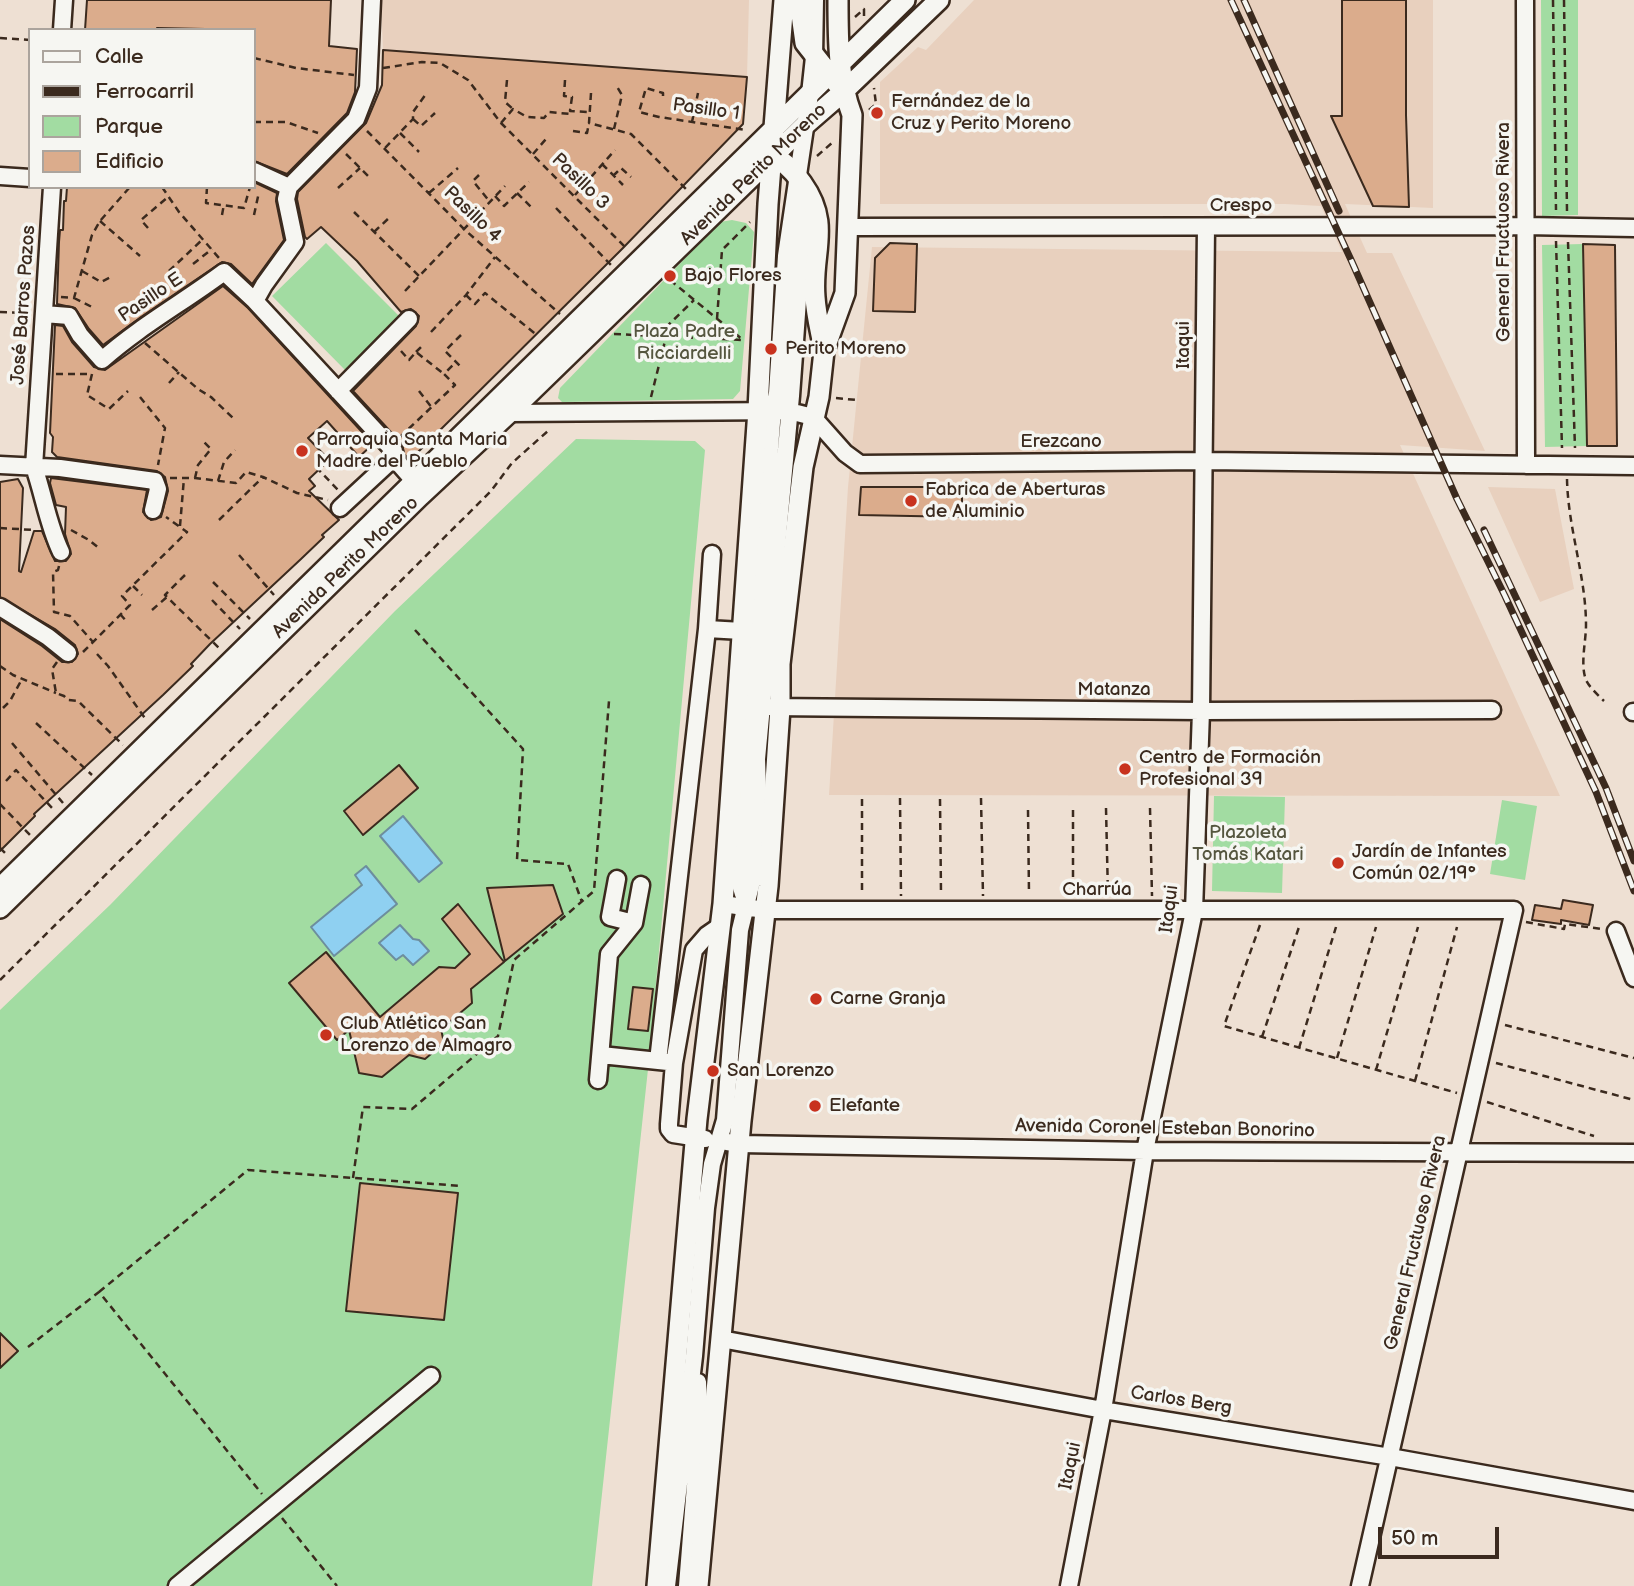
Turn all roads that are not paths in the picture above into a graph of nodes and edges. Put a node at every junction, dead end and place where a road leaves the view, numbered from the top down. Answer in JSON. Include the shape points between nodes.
{"nodes":[{"id":1,"x":64,"y":0,"type":"edge"},
{"id":2,"x":372,"y":0,"type":"edge"},
{"id":3,"x":784,"y":0,"type":"edge"},
{"id":4,"x":799,"y":0,"type":"edge"},
{"id":5,"x":816,"y":0,"type":"edge"},
{"id":6,"x":838,"y":0,"type":"edge"},
{"id":7,"x":905,"y":0,"type":"edge"},
{"id":8,"x":939,"y":0,"type":"edge"},
{"id":9,"x":1525,"y":0,"type":"edge"},
{"id":10,"x":62,"y":28,"type":"edge"},
{"id":11,"x":814,"y":57,"type":"junction"},
{"id":12,"x":835,"y":69,"type":"junction"},
{"id":13,"x":843,"y":92,"type":"junction"},
{"id":14,"x":810,"y":94,"type":"junction"},
{"id":15,"x":805,"y":125,"type":"junction"},
{"id":16,"x":769,"y":141,"type":"junction"},
{"id":17,"x":259,"y":173,"type":"edge"},
{"id":18,"x":797,"y":175,"type":"junction"},
{"id":19,"x":0,"y":176,"type":"edge"},
{"id":20,"x":28,"y":178,"type":"edge"},
{"id":21,"x":289,"y":187,"type":"junction"},
{"id":22,"x":52,"y":189,"type":"edge"},
{"id":23,"x":1525,"y":226,"type":"junction"},
{"id":24,"x":849,"y":227,"type":"junction"},
{"id":25,"x":1206,"y":227,"type":"junction"},
{"id":26,"x":1634,"y":228,"type":"edge"},
{"id":27,"x":648,"y":265,"type":"junction"},
{"id":28,"x":255,"y":301,"type":"junction"},
{"id":29,"x":44,"y":314,"type":"junction"},
{"id":30,"x":409,"y":319,"type":"dead end"},
{"id":31,"x":582,"y":330,"type":"junction"},
{"id":32,"x":824,"y":351,"type":"junction"},
{"id":33,"x":338,"y":391,"type":"junction"},
{"id":34,"x":773,"y":410,"type":"junction"},
{"id":35,"x":509,"y":413,"type":"junction"},
{"id":36,"x":813,"y":417,"type":"junction"},
{"id":37,"x":392,"y":452,"type":"junction"},
{"id":38,"x":1205,"y":461,"type":"junction"},
{"id":39,"x":0,"y":465,"type":"edge"},
{"id":40,"x":1526,"y":465,"type":"junction"},
{"id":41,"x":1634,"y":466,"type":"edge"},
{"id":42,"x":34,"y":467,"type":"junction"},
{"id":43,"x":415,"y":482,"type":"junction"},
{"id":44,"x":342,"y":506,"type":"road end"},
{"id":45,"x":153,"y":510,"type":"road end"},
{"id":46,"x":61,"y":552,"type":"road end"},
{"id":47,"x":712,"y":554,"type":"dead end"},
{"id":48,"x":0,"y":607,"type":"edge"},
{"id":49,"x":707,"y":629,"type":"junction"},
{"id":50,"x":742,"y":632,"type":"junction"},
{"id":51,"x":68,"y":653,"type":"road end"},
{"id":52,"x":757,"y":706,"type":"junction"},
{"id":53,"x":1492,"y":710,"type":"dead end"},
{"id":54,"x":1202,"y":711,"type":"junction"},
{"id":55,"x":617,"y":878,"type":"dead end"},
{"id":56,"x":640,"y":885,"type":"dead end"},
{"id":57,"x":0,"y":888,"type":"edge"},
{"id":58,"x":723,"y":904,"type":"junction"},
{"id":59,"x":0,"y":908,"type":"edge"},
{"id":60,"x":756,"y":908,"type":"junction"},
{"id":61,"x":1194,"y":911,"type":"junction"},
{"id":62,"x":1513,"y":915,"type":"joint"},
{"id":63,"x":634,"y":923,"type":"junction"},
{"id":64,"x":720,"y":926,"type":"junction"},
{"id":65,"x":1616,"y":931,"type":"road end"},
{"id":66,"x":670,"y":947,"type":"junction"},
{"id":67,"x":694,"y":950,"type":"junction"},
{"id":68,"x":1634,"y":978,"type":"edge"},
{"id":69,"x":601,"y":1055,"type":"junction"},
{"id":70,"x":666,"y":1062,"type":"junction"},
{"id":71,"x":598,"y":1080,"type":"dead end"},
{"id":72,"x":697,"y":1137,"type":"junction"},
{"id":73,"x":718,"y":1141,"type":"junction"},
{"id":74,"x":740,"y":1144,"type":"junction"},
{"id":75,"x":1145,"y":1151,"type":"junction"},
{"id":76,"x":1458,"y":1152,"type":"junction"},
{"id":77,"x":1634,"y":1153,"type":"edge"},
{"id":78,"x":721,"y":1339,"type":"junction"},
{"id":79,"x":694,"y":1356,"type":"junction"},
{"id":80,"x":430,"y":1376,"type":"dead end"},
{"id":81,"x":1103,"y":1410,"type":"junction"},
{"id":82,"x":1390,"y":1458,"type":"junction"},
{"id":83,"x":1634,"y":1502,"type":"edge"},
{"id":84,"x":177,"y":1586,"type":"edge"},
{"id":85,"x":657,"y":1586,"type":"edge"},
{"id":86,"x":667,"y":1586,"type":"edge"},
{"id":87,"x":687,"y":1586,"type":"edge"},
{"id":88,"x":698,"y":1586,"type":"edge"},
{"id":89,"x":1069,"y":1586,"type":"edge"},
{"id":90,"x":1360,"y":1586,"type":"edge"}],
"edges":[{"from":1,"to":10,"type":"street"},
{"from":2,"to":21,"type":"street","via":[[368,88],[356,119]]},
{"from":3,"to":16,"type":"main road"},
{"from":4,"to":11,"type":"main road","via":[[805,43]]},
{"from":5,"to":11,"type":"street"},
{"from":6,"to":12,"type":"main road"},
{"from":7,"to":12,"type":"main road","name":"Avenida Perito Moreno"},
{"from":8,"to":13,"type":"main road","name":"Avenida Perito Moreno"},
{"from":9,"to":23,"type":"street","name":"General Fructuoso Rivera"},
{"from":11,"to":12,"type":"main road"},
{"from":11,"to":14,"type":"street"},
{"from":12,"to":13,"type":"main road"},
{"from":12,"to":14,"type":"main road","name":"Avenida Perito Moreno"},
{"from":13,"to":15,"type":"main road","name":"Avenida Perito Moreno"},
{"from":13,"to":24,"type":"main road","via":[[852,115]]},
{"from":14,"to":15,"type":"street"},
{"from":14,"to":16,"type":"main road","name":"Avenida Perito Moreno"},
{"from":15,"to":16,"type":"main road","name":"Avenida Perito Moreno"},
{"from":15,"to":18,"type":"street"},
{"from":16,"to":18,"type":"main road"},
{"from":16,"to":27,"type":"main road","name":"Avenida Perito Moreno"},
{"from":16,"to":27,"type":"main road","name":"Avenida Perito Moreno","via":[[699,202]]},
{"from":16,"to":34,"type":"main road","via":[[768,204],[752,340]]},
{"from":17,"to":21,"type":"street"},
{"from":18,"to":32,"type":"main road","via":[[814,199],[819,216],[814,296]]},
{"from":18,"to":34,"type":"street"},
{"from":19,"to":20,"type":"street"},
{"from":21,"to":28,"type":"street","via":[[286,199],[295,243]]},
{"from":22,"to":29,"type":"street","name":"José Barros Pazos"},
{"from":23,"to":25,"type":"street","name":"Crespo"},
{"from":23,"to":26,"type":"street","name":"Crespo"},
{"from":23,"to":40,"type":"street","name":"General Fructuoso Rivera"},
{"from":24,"to":25,"type":"street","name":"Crespo"},
{"from":24,"to":32,"type":"main road","via":[[845,293]]},
{"from":25,"to":38,"type":"street","name":"Itaqui"},
{"from":27,"to":31,"type":"main road","name":"Avenida Perito Moreno"},
{"from":27,"to":31,"type":"main road","name":"Avenida Perito Moreno","via":[[623,277]]},
{"from":28,"to":29,"type":"street","name":"Pasillo E","via":[[224,272],[102,360],[69,316]]},
{"from":28,"to":33,"type":"street"},
{"from":29,"to":42,"type":"street","name":"José Barros Pazos"},
{"from":30,"to":33,"type":"street"},
{"from":31,"to":35,"type":"main road","name":"Avenida Perito Moreno"},
{"from":31,"to":43,"type":"main road","name":"Avenida Perito Moreno","via":[[551,348]]},
{"from":32,"to":36,"type":"main road"},
{"from":33,"to":37,"type":"street"},
{"from":34,"to":35,"type":"street"},
{"from":34,"to":36,"type":"street"},
{"from":34,"to":50,"type":"main road"},
{"from":34,"to":52,"type":"street"},
{"from":35,"to":59,"type":"main road","name":"Avenida Perito Moreno"},
{"from":36,"to":38,"type":"street","name":"Erezcano","via":[[860,464]]},
{"from":36,"to":52,"type":"main road","via":[[780,664]]},
{"from":37,"to":43,"type":"street"},
{"from":37,"to":44,"type":"street"},
{"from":38,"to":40,"type":"street","name":"Erezcano"},
{"from":38,"to":54,"type":"street","name":"Itaqui"},
{"from":39,"to":42,"type":"street"},
{"from":40,"to":41,"type":"street","name":"Erezcano"},
{"from":42,"to":45,"type":"street","via":[[155,481],[158,489]]},
{"from":42,"to":46,"type":"street"},
{"from":43,"to":57,"type":"main road","name":"Avenida Perito Moreno"},
{"from":47,"to":49,"type":"street"},
{"from":48,"to":51,"type":"street"},
{"from":49,"to":50,"type":"street"},
{"from":49,"to":66,"type":"street"},
{"from":50,"to":52,"type":"main road"},
{"from":52,"to":54,"type":"street","name":"Matanza"},
{"from":52,"to":58,"type":"main road"},
{"from":52,"to":60,"type":"main road"},
{"from":52,"to":60,"type":"street","via":[[769,731],[758,786]]},
{"from":52,"to":60,"type":"street","via":[[743,786],[740,884]]},
{"from":53,"to":54,"type":"street","name":"Matanza"},
{"from":54,"to":61,"type":"street","name":"Itaqui"},
{"from":55,"to":63,"type":"street","via":[[610,918]]},
{"from":56,"to":63,"type":"street"},
{"from":58,"to":60,"type":"street","name":"Charrúa"},
{"from":58,"to":64,"type":"main road"},
{"from":60,"to":61,"type":"street","name":"Charrúa"},
{"from":60,"to":73,"type":"street","via":[[740,930],[725,1120]]},
{"from":60,"to":74,"type":"main road"},
{"from":61,"to":62,"type":"street","name":"Charrúa","via":[[1462,910]]},
{"from":61,"to":75,"type":"street","name":"Itaqui"},
{"from":62,"to":76,"type":"street","name":"General Fructuoso Rivera"},
{"from":63,"to":69,"type":"street","via":[[609,954]]},
{"from":64,"to":67,"type":"street"},
{"from":64,"to":72,"type":"main road"},
{"from":65,"to":68,"type":"street"},
{"from":66,"to":67,"type":"street"},
{"from":66,"to":70,"type":"street"},
{"from":67,"to":70,"type":"street"},
{"from":69,"to":70,"type":"street"},
{"from":69,"to":71,"type":"street"},
{"from":70,"to":72,"type":"street","name":"Avenida Coronel Esteban Bonorino","via":[[669,1129],[673,1134]]},
{"from":72,"to":73,"type":"street","name":"Avenida Coronel Esteban Bonorino"},
{"from":72,"to":85,"type":"main road"},
{"from":73,"to":74,"type":"street","name":"Avenida Coronel Esteban Bonorino"},
{"from":73,"to":79,"type":"street","via":[[706,1208]]},
{"from":74,"to":75,"type":"street","name":"Avenida Coronel Esteban Bonorino"},
{"from":74,"to":78,"type":"main road"},
{"from":75,"to":76,"type":"street","name":"Avenida Coronel Esteban Bonorino"},
{"from":75,"to":81,"type":"street","name":"Itaqui"},
{"from":76,"to":77,"type":"street","name":"Avenida Coronel Esteban Bonorino"},
{"from":76,"to":82,"type":"street","name":"General Fructuoso Rivera"},
{"from":78,"to":81,"type":"street","name":"Carlos Berg"},
{"from":78,"to":88,"type":"main road"},
{"from":79,"to":86,"type":"street"},
{"from":79,"to":87,"type":"street","via":[[700,1423]]},
{"from":80,"to":84,"type":"street"},
{"from":81,"to":82,"type":"street","name":"Carlos Berg"},
{"from":81,"to":89,"type":"street","name":"Itaqui"},
{"from":82,"to":83,"type":"street","name":"Carlos Berg"},
{"from":82,"to":90,"type":"street","name":"General Fructuoso Rivera"}]}
